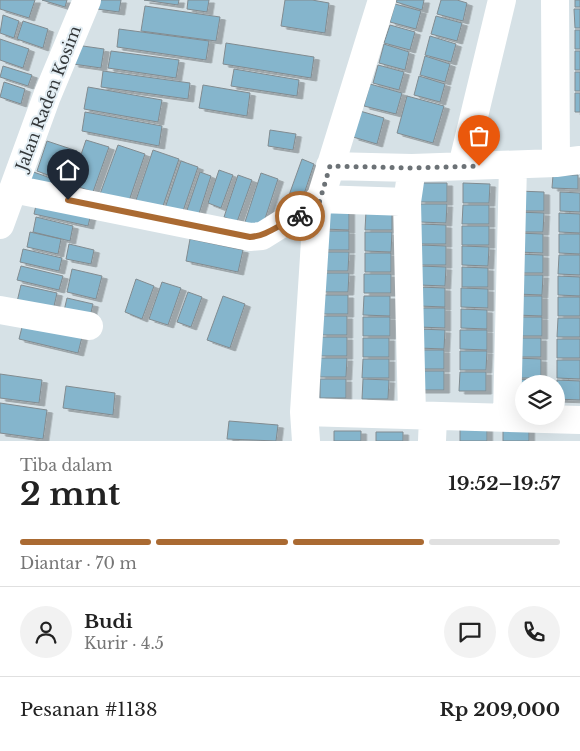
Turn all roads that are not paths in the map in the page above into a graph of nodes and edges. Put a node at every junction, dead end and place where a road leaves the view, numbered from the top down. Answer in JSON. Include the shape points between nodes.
{"nodes":[{"id":1,"x":87,"y":0,"type":"edge"},
{"id":2,"x":382,"y":0,"type":"edge"},
{"id":3,"x":502,"y":0,"type":"edge"},
{"id":4,"x":555,"y":0,"type":"edge"},
{"id":5,"x":568,"y":161,"type":"edge"},
{"id":6,"x":513,"y":165,"type":"junction"},
{"id":7,"x":330,"y":166,"type":"junction"},
{"id":8,"x":462,"y":166,"type":"junction"},
{"id":9,"x":412,"y":168,"type":"junction"},
{"id":10,"x":13,"y":189,"type":"junction"},
{"id":11,"x":407,"y":202,"type":"junction"},
{"id":12,"x":318,"y":204,"type":"junction"},
{"id":13,"x":0,"y":225,"type":"edge"},
{"id":14,"x":0,"y":310,"type":"edge"},
{"id":15,"x":89,"y":326,"type":"dead end"},
{"id":16,"x":304,"y":412,"type":"junction"},
{"id":17,"x":507,"y":417,"type":"junction"},
{"id":18,"x":426,"y":424,"type":"edge"},
{"id":19,"x":573,"y":427,"type":"edge"},
{"id":20,"x":306,"y":441,"type":"edge"}],
"edges":[{"from":1,"to":10,"type":"street","name":"Jalan Raden Kosim"},
{"from":2,"to":7,"type":"street"},
{"from":3,"to":8,"type":"street"},
{"from":4,"to":5,"type":"street"},
{"from":5,"to":6,"type":"street"},
{"from":6,"to":8,"type":"street"},
{"from":6,"to":17,"type":"street"},
{"from":7,"to":9,"type":"street"},
{"from":7,"to":12,"type":"street"},
{"from":8,"to":9,"type":"street"},
{"from":9,"to":11,"type":"street"},
{"from":10,"to":12,"type":"street","via":[[250,237],[262,236]]},
{"from":10,"to":13,"type":"street","name":"Jalan Raden Kosim"},
{"from":11,"to":12,"type":"street"},
{"from":11,"to":18,"type":"street"},
{"from":12,"to":16,"type":"street"},
{"from":14,"to":15,"type":"street"},
{"from":16,"to":18,"type":"street"},
{"from":16,"to":20,"type":"street"},
{"from":17,"to":18,"type":"street"},
{"from":17,"to":19,"type":"street"}]}
